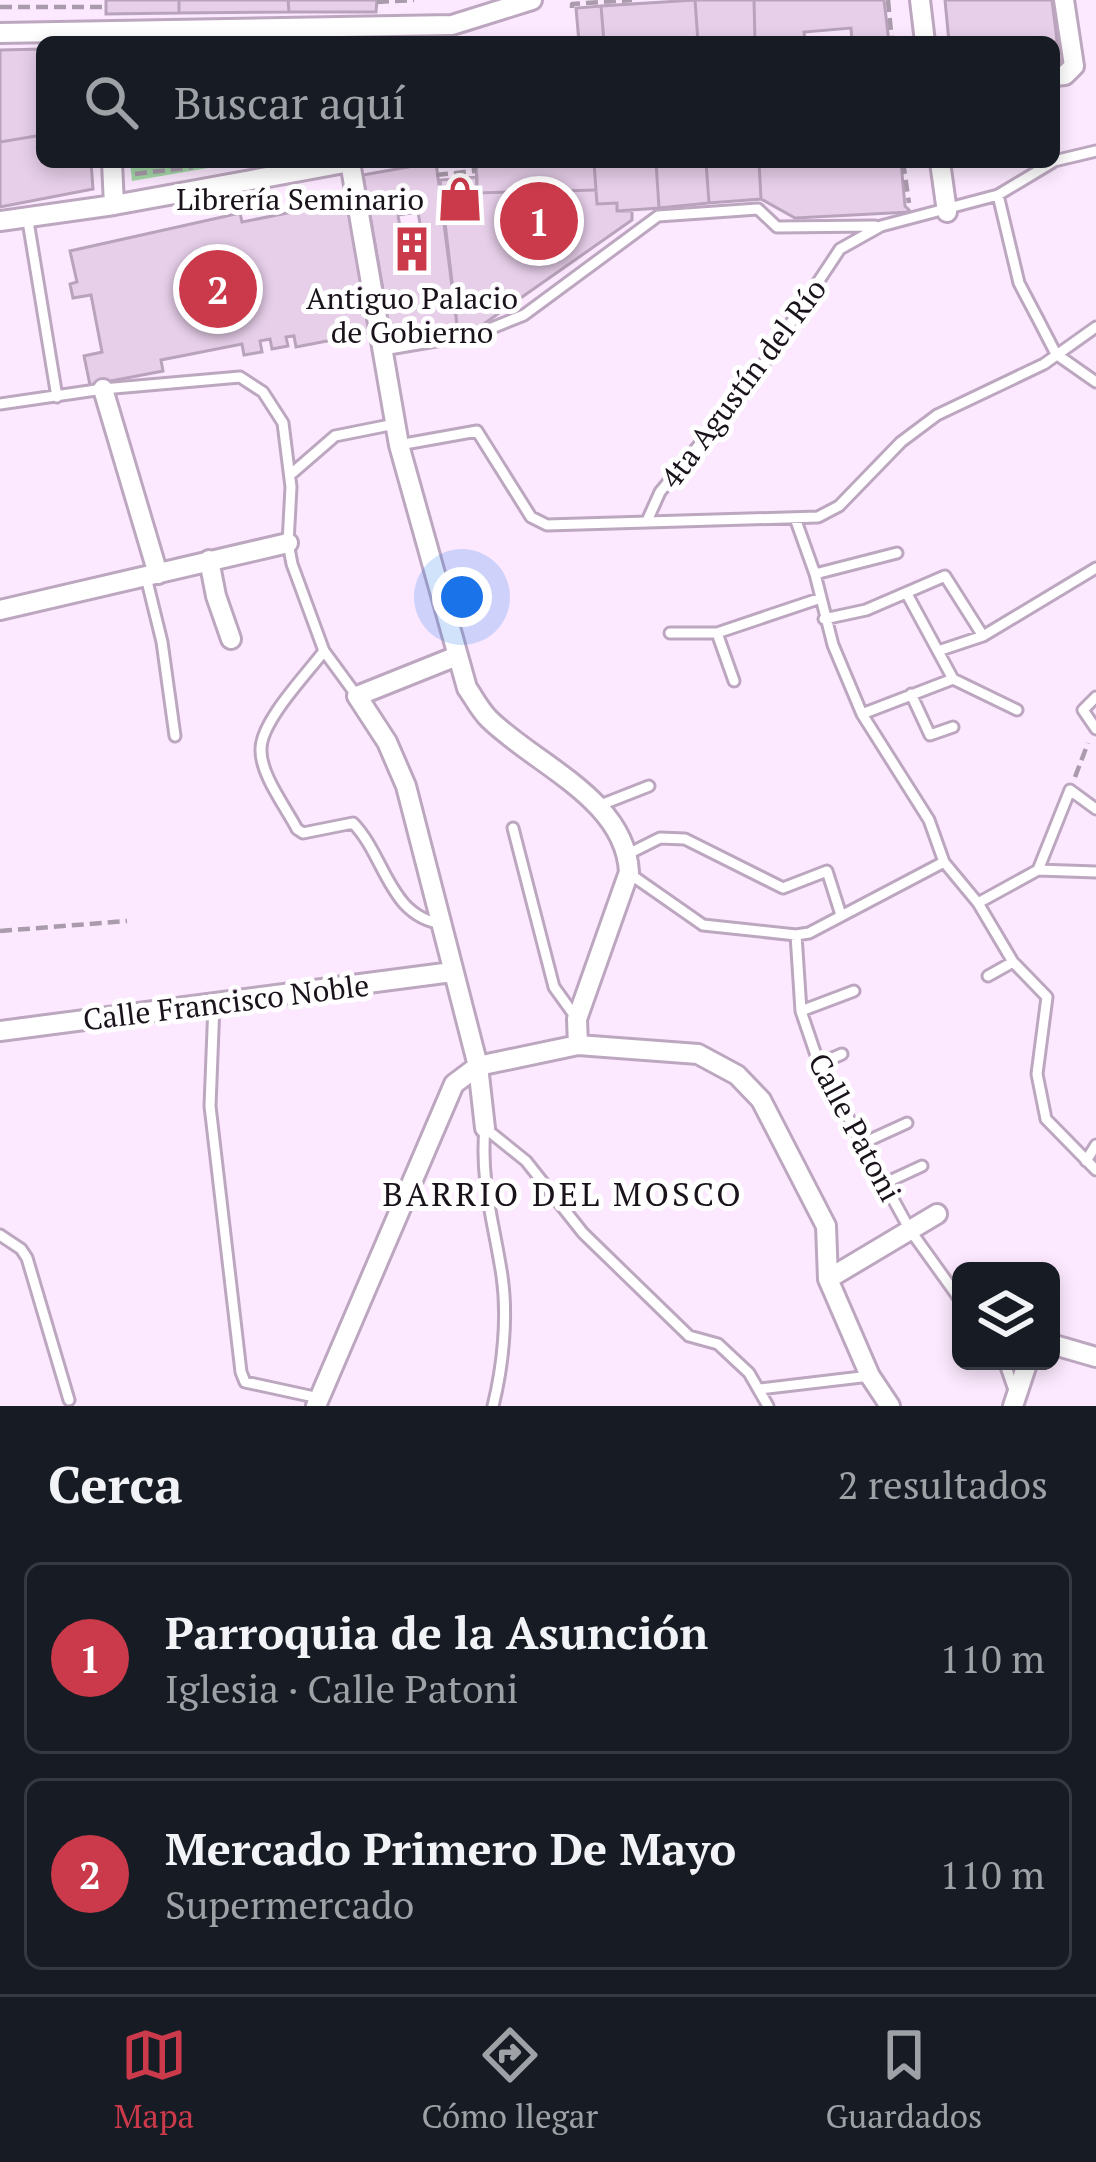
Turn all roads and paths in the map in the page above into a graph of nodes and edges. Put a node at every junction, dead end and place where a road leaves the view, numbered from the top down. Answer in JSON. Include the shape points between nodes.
{"nodes":[{"id":1,"x":414,"y":0,"type":"edge"},
{"id":2,"x":532,"y":0,"type":"edge"},
{"id":3,"x":632,"y":0,"type":"edge"},
{"id":4,"x":887,"y":0,"type":"edge"},
{"id":5,"x":920,"y":0,"type":"edge"},
{"id":6,"x":1064,"y":0,"type":"edge"},
{"id":7,"x":377,"y":2,"type":"edge"},
{"id":8,"x":0,"y":7,"type":"edge"},
{"id":9,"x":106,"y":7,"type":"dead end"},
{"id":10,"x":572,"y":8,"type":"dead end"},
{"id":11,"x":0,"y":33,"type":"edge"},
{"id":12,"x":451,"y":33,"type":"edge"},
{"id":13,"x":104,"y":36,"type":"edge"},
{"id":14,"x":891,"y":36,"type":"edge"},
{"id":15,"x":925,"y":36,"type":"edge"},
{"id":16,"x":1060,"y":76,"type":"edge"},
{"id":17,"x":1096,"y":151,"type":"edge"},
{"id":18,"x":1060,"y":160,"type":"edge"},
{"id":19,"x":112,"y":168,"type":"edge"},
{"id":20,"x":175,"y":168,"type":"edge"},
{"id":21,"x":318,"y":168,"type":"edge"},
{"id":22,"x":351,"y":168,"type":"edge"},
{"id":23,"x":474,"y":168,"type":"edge"},
{"id":24,"x":904,"y":168,"type":"edge"},
{"id":25,"x":941,"y":168,"type":"edge"},
{"id":26,"x":1043,"y":168,"type":"edge"},
{"id":27,"x":436,"y":175,"type":"dead end"},
{"id":28,"x":136,"y":176,"type":"dead end"},
{"id":29,"x":998,"y":195,"type":"junction"},
{"id":30,"x":911,"y":204,"type":"dead end"},
{"id":31,"x":114,"y":206,"type":"junction"},
{"id":32,"x":947,"y":212,"type":"junction"},
{"id":33,"x":27,"y":215,"type":"junction"},
{"id":34,"x":0,"y":221,"type":"edge"},
{"id":35,"x":881,"y":226,"type":"junction"},
{"id":36,"x":1096,"y":327,"type":"edge"},
{"id":37,"x":383,"y":350,"type":"junction"},
{"id":38,"x":1056,"y":354,"type":"junction"},
{"id":39,"x":1096,"y":382,"type":"edge"},
{"id":40,"x":103,"y":389,"type":"junction"},
{"id":41,"x":57,"y":398,"type":"junction"},
{"id":42,"x":0,"y":404,"type":"edge"},
{"id":43,"x":395,"y":424,"type":"junction"},
{"id":44,"x":399,"y":446,"type":"junction"},
{"id":45,"x":290,"y":475,"type":"junction"},
{"id":46,"x":795,"y":518,"type":"junction"},
{"id":47,"x":647,"y":520,"type":"junction"},
{"id":48,"x":288,"y":543,"type":"junction"},
{"id":49,"x":897,"y":553,"type":"dead end"},
{"id":50,"x":209,"y":560,"type":"junction"},
{"id":51,"x":1096,"y":568,"type":"edge"},
{"id":52,"x":815,"y":574,"type":"junction"},
{"id":53,"x":152,"y":576,"type":"junction"},
{"id":54,"x":907,"y":594,"type":"junction"},
{"id":55,"x":821,"y":598,"type":"junction"},
{"id":56,"x":0,"y":610,"type":"edge"},
{"id":57,"x":824,"y":619,"type":"junction"},
{"id":58,"x":717,"y":633,"type":"junction"},
{"id":59,"x":670,"y":634,"type":"dead end"},
{"id":60,"x":983,"y":636,"type":"junction"},
{"id":61,"x":231,"y":639,"type":"dead end"},
{"id":62,"x":324,"y":651,"type":"junction"},
{"id":63,"x":938,"y":651,"type":"junction"},
{"id":64,"x":457,"y":656,"type":"junction"},
{"id":65,"x":953,"y":679,"type":"junction"},
{"id":66,"x":734,"y":681,"type":"dead end"},
{"id":67,"x":911,"y":694,"type":"junction"},
{"id":68,"x":357,"y":696,"type":"junction"},
{"id":69,"x":1096,"y":697,"type":"edge"},
{"id":70,"x":1017,"y":710,"type":"dead end"},
{"id":71,"x":862,"y":714,"type":"junction"},
{"id":72,"x":953,"y":727,"type":"dead end"},
{"id":73,"x":1094,"y":727,"type":"edge"},
{"id":74,"x":175,"y":736,"type":"dead end"},
{"id":75,"x":649,"y":786,"type":"dead end"},
{"id":76,"x":1070,"y":790,"type":"junction"},
{"id":77,"x":597,"y":806,"type":"junction"},
{"id":78,"x":1096,"y":809,"type":"edge"},
{"id":79,"x":513,"y":828,"type":"dead end"},
{"id":80,"x":944,"y":862,"type":"junction"},
{"id":81,"x":628,"y":863,"type":"junction"},
{"id":82,"x":1038,"y":870,"type":"junction"},
{"id":83,"x":1096,"y":872,"type":"edge"},
{"id":84,"x":978,"y":903,"type":"junction"},
{"id":85,"x":841,"y":915,"type":"junction"},
{"id":86,"x":128,"y":921,"type":"dead end"},
{"id":87,"x":444,"y":924,"type":"junction"},
{"id":88,"x":0,"y":931,"type":"edge"},
{"id":89,"x":796,"y":935,"type":"junction"},
{"id":90,"x":1013,"y":962,"type":"junction"},
{"id":91,"x":452,"y":972,"type":"junction"},
{"id":92,"x":988,"y":976,"type":"dead end"},
{"id":93,"x":854,"y":991,"type":"dead end"},
{"id":94,"x":214,"y":1004,"type":"junction"},
{"id":95,"x":801,"y":1011,"type":"junction"},
{"id":96,"x":577,"y":1019,"type":"junction"},
{"id":97,"x":0,"y":1031,"type":"edge"},
{"id":98,"x":578,"y":1045,"type":"junction"},
{"id":99,"x":842,"y":1054,"type":"dead end"},
{"id":100,"x":819,"y":1064,"type":"junction"},
{"id":101,"x":478,"y":1066,"type":"junction"},
{"id":102,"x":908,"y":1123,"type":"dead end"},
{"id":103,"x":485,"y":1127,"type":"junction"},
{"id":104,"x":861,"y":1144,"type":"junction"},
{"id":105,"x":1096,"y":1145,"type":"edge"},
{"id":106,"x":1086,"y":1161,"type":"junction"},
{"id":107,"x":922,"y":1166,"type":"dead end"},
{"id":108,"x":1096,"y":1170,"type":"edge"},
{"id":109,"x":884,"y":1184,"type":"junction"},
{"id":110,"x":937,"y":1214,"type":"dead end"},
{"id":111,"x":910,"y":1230,"type":"junction"},
{"id":112,"x":0,"y":1235,"type":"edge"},
{"id":113,"x":828,"y":1280,"type":"junction"},
{"id":114,"x":952,"y":1288,"type":"edge"},
{"id":115,"x":1060,"y":1347,"type":"edge"},
{"id":116,"x":1096,"y":1358,"type":"edge"},
{"id":117,"x":1006,"y":1370,"type":"edge"},
{"id":118,"x":1025,"y":1370,"type":"edge"},
{"id":119,"x":870,"y":1376,"type":"junction"},
{"id":120,"x":760,"y":1389,"type":"junction"},
{"id":121,"x":69,"y":1400,"type":"dead end"},
{"id":122,"x":1015,"y":1401,"type":"edge"},
{"id":123,"x":317,"y":1402,"type":"edge"},
{"id":124,"x":493,"y":1406,"type":"edge"},
{"id":125,"x":767,"y":1406,"type":"edge"},
{"id":126,"x":890,"y":1406,"type":"edge"}],
"edges":[{"from":1,"to":7,"type":"path"},
{"from":2,"to":12,"type":"street"},
{"from":3,"to":10,"type":"path"},
{"from":4,"to":14,"type":"path"},
{"from":5,"to":15,"type":"street"},
{"from":6,"to":16,"type":"street","via":[[1074,66]]},
{"from":8,"to":9,"type":"path"},
{"from":11,"to":13,"type":"street"},
{"from":12,"to":13,"type":"street"},
{"from":17,"to":18,"type":"lane","name":"4ta Agustín del Río"},
{"from":19,"to":31,"type":"street"},
{"from":20,"to":28,"type":"path"},
{"from":21,"to":31,"type":"street"},
{"from":22,"to":37,"type":"street"},
{"from":23,"to":27,"type":"path"},
{"from":24,"to":30,"type":"path"},
{"from":25,"to":32,"type":"street"},
{"from":26,"to":29,"type":"lane","name":"4ta Agustín del Río"},
{"from":29,"to":32,"type":"lane","name":"4ta Agustín del Río"},
{"from":29,"to":38,"type":"lane","via":[[1019,283]]},
{"from":31,"to":33,"type":"street"},
{"from":32,"to":35,"type":"lane","name":"4ta Agustín del Río"},
{"from":33,"to":34,"type":"street"},
{"from":33,"to":41,"type":"lane"},
{"from":35,"to":37,"type":"lane","via":[[777,226],[758,209],[658,216],[524,315],[476,334]]},
{"from":35,"to":47,"type":"lane","name":"4ta Agustín del Río","via":[[840,249]]},
{"from":36,"to":38,"type":"lane"},
{"from":37,"to":43,"type":"street"},
{"from":38,"to":39,"type":"lane"},
{"from":38,"to":46,"type":"lane","via":[[937,415],[839,506]]},
{"from":40,"to":41,"type":"lane"},
{"from":40,"to":45,"type":"lane","via":[[241,377],[284,423]]},
{"from":40,"to":53,"type":"street"},
{"from":41,"to":42,"type":"lane"},
{"from":43,"to":44,"type":"street"},
{"from":43,"to":45,"type":"lane","via":[[335,436]]},
{"from":44,"to":47,"type":"lane","name":"4ta Agustín del Río","via":[[477,431],[537,523]]},
{"from":44,"to":64,"type":"street"},
{"from":45,"to":48,"type":"lane"},
{"from":46,"to":47,"type":"lane"},
{"from":46,"to":52,"type":"lane"},
{"from":48,"to":50,"type":"street"},
{"from":48,"to":62,"type":"lane"},
{"from":49,"to":52,"type":"lane"},
{"from":50,"to":53,"type":"street"},
{"from":50,"to":61,"type":"street"},
{"from":51,"to":60,"type":"lane"},
{"from":52,"to":55,"type":"lane"},
{"from":53,"to":56,"type":"street"},
{"from":53,"to":74,"type":"lane"},
{"from":54,"to":57,"type":"lane"},
{"from":54,"to":60,"type":"lane","via":[[944,577]]},
{"from":54,"to":63,"type":"lane"},
{"from":55,"to":57,"type":"lane"},
{"from":55,"to":58,"type":"lane"},
{"from":57,"to":71,"type":"lane"},
{"from":58,"to":59,"type":"lane"},
{"from":58,"to":66,"type":"lane"},
{"from":60,"to":63,"type":"lane"},
{"from":62,"to":68,"type":"lane"},
{"from":62,"to":87,"type":"lane","via":[[272,718],[260,744],[263,763],[297,829],[353,824],[410,911]]},
{"from":63,"to":65,"type":"lane"},
{"from":64,"to":68,"type":"street"},
{"from":64,"to":77,"type":"street","via":[[486,717]]},
{"from":65,"to":67,"type":"lane"},
{"from":65,"to":70,"type":"lane"},
{"from":67,"to":71,"type":"lane"},
{"from":67,"to":72,"type":"lane","via":[[930,735]]},
{"from":68,"to":87,"type":"street","via":[[406,786]]},
{"from":69,"to":73,"type":"lane","via":[[1083,710]]},
{"from":71,"to":80,"type":"lane","via":[[928,820]]},
{"from":73,"to":76,"type":"path"},
{"from":75,"to":77,"type":"lane"},
{"from":76,"to":78,"type":"lane"},
{"from":76,"to":82,"type":"lane"},
{"from":77,"to":81,"type":"street","via":[[616,828]]},
{"from":79,"to":96,"type":"lane","via":[[554,987]]},
{"from":80,"to":84,"type":"lane"},
{"from":80,"to":85,"type":"lane"},
{"from":81,"to":85,"type":"lane","via":[[660,838],[685,839],[783,888],[827,871]]},
{"from":81,"to":89,"type":"lane","via":[[703,925]]},
{"from":81,"to":96,"type":"street"},
{"from":82,"to":83,"type":"lane"},
{"from":82,"to":84,"type":"lane"},
{"from":84,"to":90,"type":"lane"},
{"from":85,"to":89,"type":"lane"},
{"from":86,"to":88,"type":"path"},
{"from":87,"to":91,"type":"street"},
{"from":89,"to":95,"type":"lane","name":"Calle Patoni"},
{"from":90,"to":92,"type":"lane"},
{"from":90,"to":106,"type":"lane","via":[[1047,997],[1037,1074],[1046,1119]]},
{"from":91,"to":94,"type":"street","name":"Calle Francisco Noble"},
{"from":91,"to":101,"type":"street"},
{"from":93,"to":95,"type":"lane"},
{"from":94,"to":97,"type":"street","name":"Calle Francisco Noble"},
{"from":94,"to":123,"type":"lane","via":[[210,1106],[241,1372],[245,1382]]},
{"from":95,"to":100,"type":"lane","name":"Calle Patoni"},
{"from":96,"to":98,"type":"street"},
{"from":98,"to":101,"type":"street"},
{"from":98,"to":113,"type":"street","via":[[698,1054],[737,1075],[761,1100],[826,1226]]},
{"from":99,"to":100,"type":"lane"},
{"from":100,"to":104,"type":"lane","name":"Calle Patoni"},
{"from":101,"to":103,"type":"street"},
{"from":101,"to":123,"type":"street","via":[[454,1084]]},
{"from":102,"to":104,"type":"lane"},
{"from":103,"to":120,"type":"lane","via":[[689,1336],[718,1344]]},
{"from":103,"to":124,"type":"lane","via":[[482,1165],[503,1281]]},
{"from":104,"to":109,"type":"lane","name":"Calle Patoni"},
{"from":105,"to":106,"type":"lane"},
{"from":106,"to":108,"type":"lane"},
{"from":107,"to":109,"type":"lane"},
{"from":109,"to":111,"type":"lane","name":"Calle Patoni"},
{"from":110,"to":111,"type":"street"},
{"from":111,"to":113,"type":"street"},
{"from":111,"to":114,"type":"lane","name":"Calle Patoni"},
{"from":112,"to":121,"type":"lane","via":[[27,1258]]},
{"from":113,"to":119,"type":"street"},
{"from":115,"to":116,"type":"street"},
{"from":117,"to":122,"type":"lane"},
{"from":118,"to":122,"type":"street"},
{"from":119,"to":120,"type":"lane"},
{"from":119,"to":126,"type":"street"},
{"from":120,"to":125,"type":"lane"}]}
